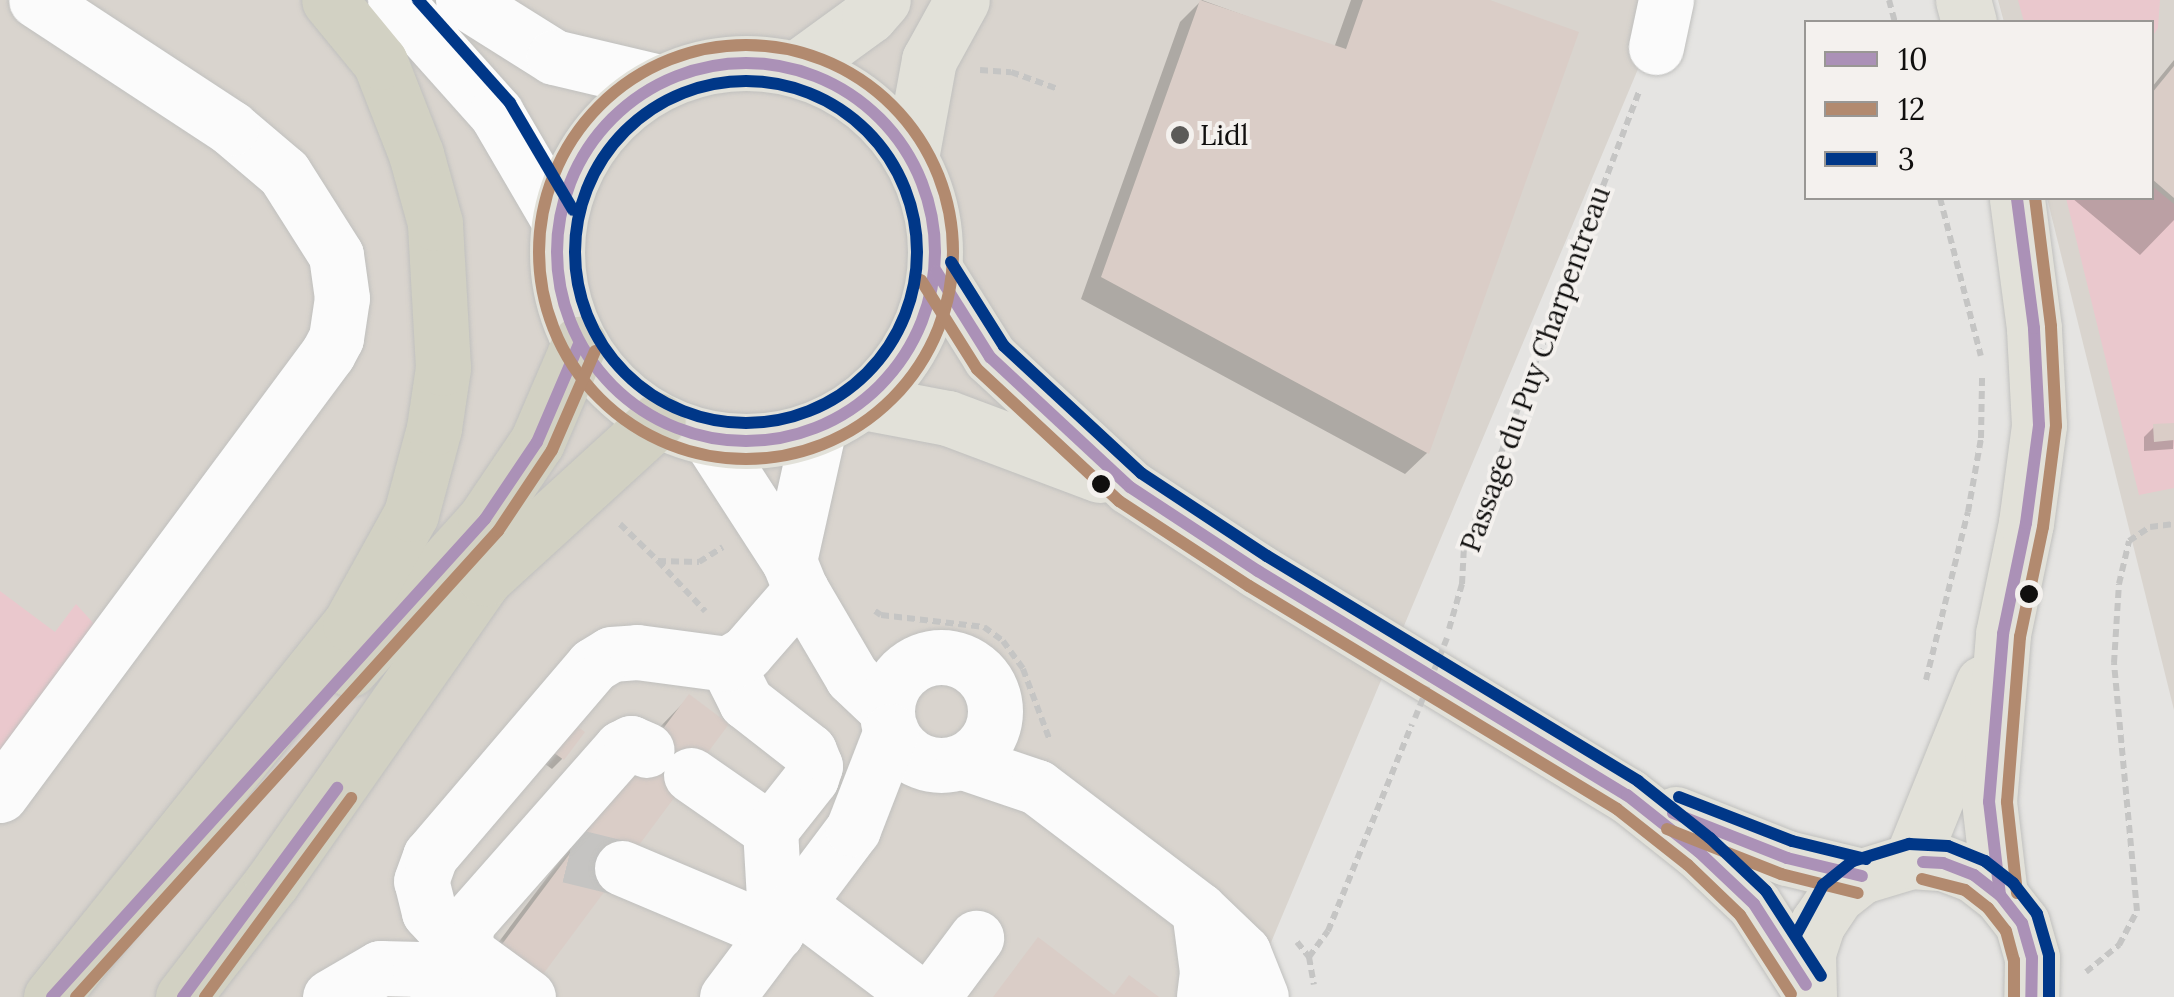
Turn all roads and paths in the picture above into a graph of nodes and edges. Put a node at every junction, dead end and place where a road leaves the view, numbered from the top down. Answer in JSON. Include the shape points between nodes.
{"nodes":[{"id":1,"x":36,"y":0,"type":"edge"},
{"id":2,"x":329,"y":0,"type":"edge"},
{"id":3,"x":394,"y":0,"type":"edge"},
{"id":4,"x":463,"y":0,"type":"edge"},
{"id":5,"x":883,"y":0,"type":"edge"},
{"id":6,"x":962,"y":0,"type":"edge"},
{"id":7,"x":1661,"y":24,"type":"edge"},
{"id":8,"x":796,"y":68,"type":"junction"},
{"id":9,"x":973,"y":69,"type":"dead end"},
{"id":10,"x":660,"y":82,"type":"junction"},
{"id":11,"x":1058,"y":90,"type":"dead end"},
{"id":12,"x":911,"y":158,"type":"junction"},
{"id":13,"x":1941,"y":200,"type":"edge"},
{"id":14,"x":2017,"y":200,"type":"edge"},
{"id":15,"x":558,"y":219,"type":"junction"},
{"id":16,"x":936,"y":271,"type":"junction"},
{"id":17,"x":580,"y":344,"type":"junction"},
{"id":18,"x":841,"y":415,"type":"junction"},
{"id":19,"x":658,"y":420,"type":"junction"},
{"id":20,"x":710,"y":439,"type":"junction"},
{"id":21,"x":1130,"y":487,"type":"junction"},
{"id":22,"x":618,"y":522,"type":"dead end"},
{"id":23,"x":2174,"y":524,"type":"edge"},
{"id":24,"x":728,"y":543,"type":"dead end"},
{"id":25,"x":804,"y":593,"type":"junction"},
{"id":26,"x":2003,"y":634,"type":"junction"},
{"id":27,"x":917,"y":662,"type":"junction"},
{"id":28,"x":727,"y":664,"type":"junction"},
{"id":29,"x":1924,"y":688,"type":"dead end"},
{"id":30,"x":889,"y":720,"type":"junction"},
{"id":31,"x":967,"y":750,"type":"junction"},
{"id":32,"x":1627,"y":794,"type":"junction"},
{"id":33,"x":0,"y":796,"type":"edge"},
{"id":34,"x":853,"y":829,"type":"junction"},
{"id":35,"x":770,"y":830,"type":"junction"},
{"id":36,"x":622,"y":868,"type":"tunnel mouth"},
{"id":37,"x":1886,"y":869,"type":"junction"},
{"id":38,"x":2000,"y":894,"type":"junction"},
{"id":39,"x":1199,"y":910,"type":"junction"},
{"id":40,"x":786,"y":918,"type":"junction"},
{"id":41,"x":976,"y":938,"type":"dead end"},
{"id":42,"x":1309,"y":957,"type":"dead end"},
{"id":43,"x":461,"y":974,"type":"edge"},
{"id":44,"x":1807,"y":991,"type":"edge"},
{"id":45,"x":2045,"y":992,"type":"edge"},
{"id":46,"x":52,"y":997,"type":"edge"},
{"id":47,"x":183,"y":997,"type":"edge"},
{"id":48,"x":330,"y":997,"type":"edge"},
{"id":49,"x":528,"y":997,"type":"edge"},
{"id":50,"x":727,"y":997,"type":"edge"},
{"id":51,"x":920,"y":997,"type":"edge"},
{"id":52,"x":932,"y":997,"type":"edge"},
{"id":53,"x":1204,"y":997,"type":"edge"},
{"id":54,"x":1261,"y":997,"type":"edge"}],
"edges":[{"from":1,"to":33,"type":"street","via":[[231,128],[284,172],[336,254],[342,298],[328,353]]},
{"from":2,"to":46,"type":"highway","via":[[380,62],[434,223],[443,368],[411,514],[350,624]]},
{"from":3,"to":15,"type":"street","via":[[496,113]]},
{"from":4,"to":10,"type":"street","via":[[554,57]]},
{"from":5,"to":8,"type":"main road"},
{"from":6,"to":12,"type":"main road","via":[[930,60]]},
{"from":7,"to":42,"type":"path","name":"Passage du Puy Charpentreau","bridge":true,"via":[[1464,550],[1447,638],[1328,931]]},
{"from":8,"to":10,"type":"main road","via":[[704,66]]},
{"from":8,"to":12,"type":"main road","via":[[842,88],[881,118]]},
{"from":9,"to":11,"type":"path","via":[[1011,72]]},
{"from":10,"to":15,"type":"main road","via":[[612,116],[577,163]]},
{"from":12,"to":16,"type":"main road","via":[[932,212]]},
{"from":13,"to":29,"type":"path","via":[[1982,357],[1981,438]]},
{"from":14,"to":26,"type":"main road","via":[[2039,424]]},
{"from":15,"to":17,"type":"main road","via":[[558,284]]},
{"from":16,"to":18,"type":"main road","via":[[924,320],[899,365]]},
{"from":16,"to":21,"type":"main road","via":[[990,357]]},
{"from":17,"to":19,"type":"main road","via":[[614,388]]},
{"from":17,"to":46,"type":"highway","via":[[537,442],[485,519]]},
{"from":18,"to":20,"type":"main road","via":[[765,441]]},
{"from":18,"to":21,"type":"main road","via":[[948,418]]},
{"from":18,"to":25,"type":"street"},
{"from":19,"to":20,"type":"main road"},
{"from":19,"to":47,"type":"highway","via":[[485,578]]},
{"from":20,"to":25,"type":"street"},
{"from":21,"to":32,"type":"main road"},
{"from":22,"to":24,"type":"path","via":[[658,561],[699,562]]},
{"from":23,"to":45,"type":"path","via":[[2150,527],[2129,542],[2119,584],[2114,663],[2138,911],[2119,945]]},
{"from":25,"to":27,"type":"street"},
{"from":25,"to":28,"type":"street"},
{"from":25,"to":30,"type":"street","via":[[852,677]]},
{"from":26,"to":37,"type":"main road"},
{"from":26,"to":38,"type":"main road","via":[[1989,802]]},
{"from":27,"to":30,"type":"street","via":[[896,682]]},
{"from":27,"to":31,"type":"street","via":[[951,657],[967,663],[991,688]]},
{"from":28,"to":35,"type":"street","via":[[746,702],[809,751],[814,766]]},
{"from":28,"to":43,"type":"street","via":[[611,654],[562,698],[430,856],[421,881],[429,912]]},
{"from":30,"to":31,"type":"street","via":[[912,757]]},
{"from":30,"to":34,"type":"street"},
{"from":31,"to":34,"type":"street"},
{"from":31,"to":39,"type":"street","via":[[1037,787]]},
{"from":32,"to":37,"type":"main road","via":[[1787,858]]},
{"from":32,"to":44,"type":"main road","via":[[1754,904]]},
{"from":34,"to":40,"type":"street"},
{"from":35,"to":40,"type":"street"},
{"from":35,"to":43,"type":"street","via":[[630,742],[552,853],[466,924]]},
{"from":36,"to":40,"type":"street"},
{"from":37,"to":38,"type":"main road","via":[[1943,863]]},
{"from":37,"to":44,"type":"main road","via":[[1836,896],[1818,923],[1808,953]]},
{"from":38,"to":45,"type":"main road","via":[[2022,924]]},
{"from":39,"to":53,"type":"street"},
{"from":39,"to":54,"type":"street","via":[[1244,952]]},
{"from":40,"to":50,"type":"street"},
{"from":40,"to":51,"type":"street"},
{"from":41,"to":52,"type":"street"},
{"from":43,"to":48,"type":"street","via":[[380,968]]},
{"from":43,"to":49,"type":"street"}]}
